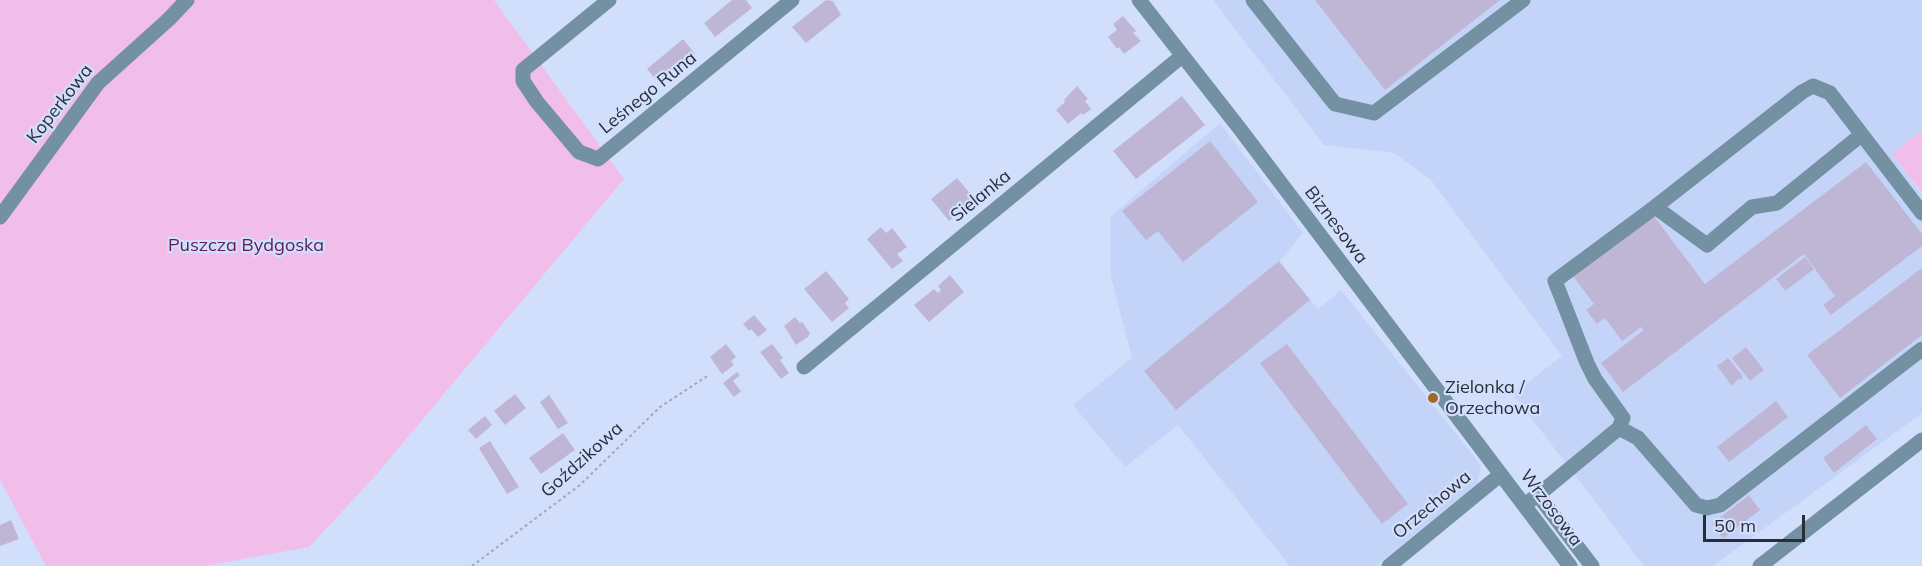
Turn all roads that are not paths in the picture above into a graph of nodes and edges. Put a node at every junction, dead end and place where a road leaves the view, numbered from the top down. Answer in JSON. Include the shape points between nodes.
{"nodes":[{"id":1,"x":187,"y":0,"type":"edge"},
{"id":2,"x":609,"y":0,"type":"edge"},
{"id":3,"x":792,"y":0,"type":"edge"},
{"id":4,"x":1139,"y":0,"type":"edge"},
{"id":5,"x":1253,"y":0,"type":"edge"},
{"id":6,"x":1523,"y":0,"type":"edge"},
{"id":7,"x":1182,"y":56,"type":"junction"},
{"id":8,"x":1861,"y":135,"type":"junction"},
{"id":9,"x":1655,"y":207,"type":"junction"},
{"id":10,"x":1922,"y":213,"type":"edge"},
{"id":11,"x":0,"y":217,"type":"edge"},
{"id":12,"x":1922,"y":349,"type":"edge"},
{"id":13,"x":804,"y":367,"type":"dead end"},
{"id":14,"x":1619,"y":428,"type":"junction"},
{"id":15,"x":1922,"y":440,"type":"edge"},
{"id":16,"x":1500,"y":475,"type":"junction"},
{"id":17,"x":1538,"y":495,"type":"junction"},
{"id":18,"x":1524,"y":505,"type":"junction"},
{"id":19,"x":1389,"y":566,"type":"edge"},
{"id":20,"x":1570,"y":566,"type":"edge"},
{"id":21,"x":1592,"y":566,"type":"edge"},
{"id":22,"x":1760,"y":566,"type":"edge"}],
"edges":[{"from":1,"to":11,"type":"street","name":"Koperkowa","via":[[98,83]]},
{"from":2,"to":3,"type":"street","name":"Leśnego Runa","via":[[523,70],[523,81],[537,102],[579,152],[598,159]]},
{"from":4,"to":7,"type":"street","name":"Biznesowa"},
{"from":5,"to":6,"type":"street","via":[[1335,104],[1374,113]]},
{"from":7,"to":13,"type":"street","name":"Sielanka"},
{"from":7,"to":16,"type":"street","name":"Biznesowa"},
{"from":8,"to":9,"type":"street","via":[[1777,203],[1752,207],[1707,245]]},
{"from":8,"to":9,"type":"street","via":[[1830,93],[1813,86]]},
{"from":8,"to":10,"type":"street"},
{"from":9,"to":14,"type":"street","via":[[1555,281],[1591,371],[1623,418]]},
{"from":12,"to":14,"type":"street","via":[[1720,505],[1696,505],[1638,438]]},
{"from":14,"to":17,"type":"street"},
{"from":15,"to":22,"type":"street"},
{"from":16,"to":18,"type":"street","name":"Wrzosowa"},
{"from":16,"to":19,"type":"street","name":"Orzechowa"},
{"from":17,"to":18,"type":"street"},
{"from":17,"to":21,"type":"street"},
{"from":18,"to":20,"type":"street","name":"Wrzosowa"}]}
